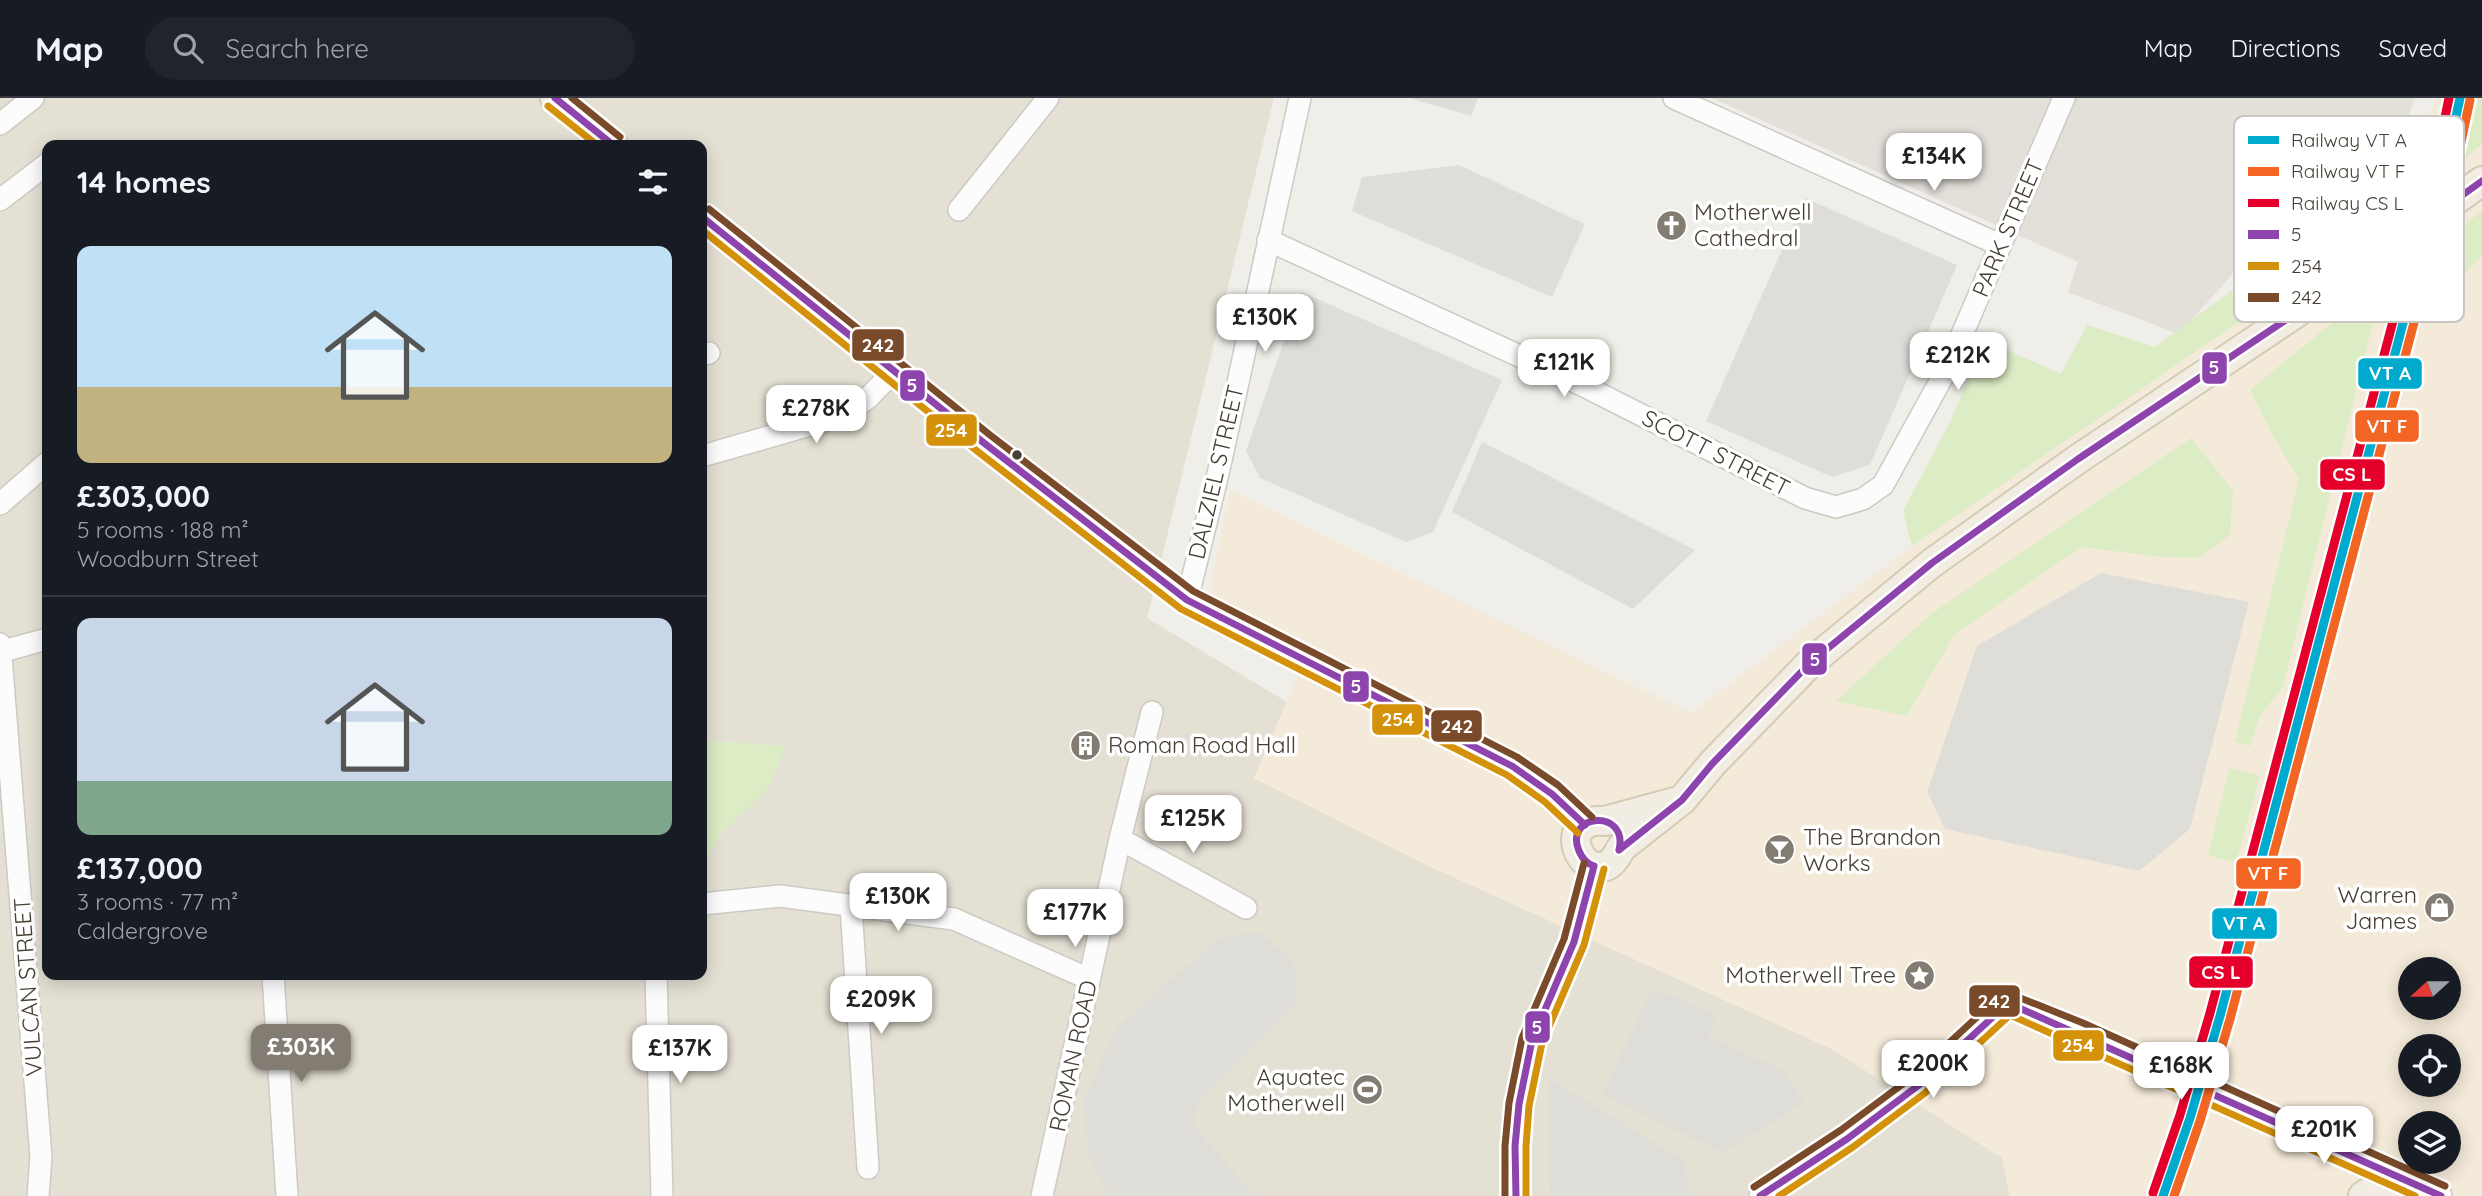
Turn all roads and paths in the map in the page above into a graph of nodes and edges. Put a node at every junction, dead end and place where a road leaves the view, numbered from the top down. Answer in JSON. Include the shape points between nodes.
{"nodes":[{"id":1,"x":33,"y":98,"type":"edge"},
{"id":2,"x":555,"y":98,"type":"edge"},
{"id":3,"x":1048,"y":98,"type":"edge"},
{"id":4,"x":1300,"y":98,"type":"edge"},
{"id":5,"x":1674,"y":98,"type":"edge"},
{"id":6,"x":2064,"y":98,"type":"edge"},
{"id":7,"x":0,"y":124,"type":"edge"},
{"id":8,"x":606,"y":140,"type":"edge"},
{"id":9,"x":42,"y":168,"type":"edge"},
{"id":10,"x":2482,"y":181,"type":"edge"},
{"id":11,"x":2464,"y":194,"type":"edge"},
{"id":12,"x":0,"y":200,"type":"edge"},
{"id":13,"x":959,"y":210,"type":"dead end"},
{"id":14,"x":707,"y":221,"type":"edge"},
{"id":15,"x":1268,"y":240,"type":"junction"},
{"id":16,"x":2000,"y":244,"type":"junction"},
{"id":17,"x":2283,"y":322,"type":"edge"},
{"id":18,"x":894,"y":371,"type":"junction"},
{"id":19,"x":707,"y":455,"type":"edge"},
{"id":20,"x":42,"y":467,"type":"edge"},
{"id":21,"x":1864,"y":499,"type":"joint"},
{"id":22,"x":0,"y":504,"type":"edge"},
{"id":23,"x":1187,"y":600,"type":"junction"},
{"id":24,"x":42,"y":640,"type":"edge"},
{"id":25,"x":0,"y":644,"type":"edge"},
{"id":26,"x":0,"y":652,"type":"edge"},
{"id":27,"x":1152,"y":712,"type":"dead end"},
{"id":28,"x":1682,"y":800,"type":"junction"},
{"id":29,"x":1595,"y":823,"type":"junction"},
{"id":30,"x":1120,"y":839,"type":"junction"},
{"id":31,"x":1621,"y":848,"type":"junction"},
{"id":32,"x":1594,"y":866,"type":"junction"},
{"id":33,"x":707,"y":903,"type":"edge"},
{"id":34,"x":851,"y":906,"type":"junction"},
{"id":35,"x":1245,"y":908,"type":"dead end"},
{"id":36,"x":1090,"y":979,"type":"junction"},
{"id":37,"x":273,"y":980,"type":"edge"},
{"id":38,"x":656,"y":980,"type":"edge"},
{"id":39,"x":868,"y":1168,"type":"dead end"},
{"id":40,"x":1763,"y":1193,"type":"edge"},
{"id":41,"x":38,"y":1196,"type":"edge"},
{"id":42,"x":287,"y":1196,"type":"edge"},
{"id":43,"x":662,"y":1196,"type":"edge"},
{"id":44,"x":1042,"y":1196,"type":"edge"},
{"id":45,"x":1516,"y":1196,"type":"edge"},
{"id":46,"x":2362,"y":1196,"type":"edge"},
{"id":47,"x":2405,"y":1196,"type":"edge"},
{"id":48,"x":2441,"y":1196,"type":"edge"}],
"edges":[{"from":1,"to":7,"type":"street"},
{"from":2,"to":8,"type":"main road"},
{"from":3,"to":13,"type":"street"},
{"from":4,"to":15,"type":"street","name":"DALZIEL STREET"},
{"from":5,"to":16,"type":"street"},
{"from":6,"to":16,"type":"street","name":"PARK STREET"},
{"from":9,"to":12,"type":"street"},
{"from":10,"to":11,"type":"main road"},
{"from":14,"to":18,"type":"main road"},
{"from":15,"to":21,"type":"street","name":"SCOTT STREET","via":[[1580,384],[1805,498],[1836,507]]},
{"from":15,"to":23,"type":"street","name":"DALZIEL STREET"},
{"from":16,"to":21,"type":"street","name":"PARK STREET","via":[[1948,367],[1883,485]]},
{"from":17,"to":28,"type":"main road","via":[[1932,563],[1810,663]]},
{"from":18,"to":19,"type":"street","via":[[845,415]]},
{"from":18,"to":23,"type":"main road"},
{"from":20,"to":22,"type":"street"},
{"from":23,"to":29,"type":"main road","via":[[1512,766]]},
{"from":24,"to":26,"type":"street"},
{"from":25,"to":26,"type":"street","name":"VULCAN STREET"},
{"from":26,"to":41,"type":"street","name":"VULCAN STREET","via":[[41,1157]]},
{"from":27,"to":30,"type":"street","name":"ROMAN ROAD"},
{"from":28,"to":29,"type":"main road"},
{"from":28,"to":31,"type":"main road"},
{"from":29,"to":31,"type":"main road","via":[[1618,830]]},
{"from":29,"to":32,"type":"main road","via":[[1576,836],[1576,850]]},
{"from":30,"to":35,"type":"street"},
{"from":30,"to":36,"type":"street","name":"ROMAN ROAD"},
{"from":31,"to":32,"type":"main road","via":[[1611,863]]},
{"from":32,"to":45,"type":"main road","via":[[1574,942],[1532,1040],[1514,1146]]},
{"from":33,"to":34,"type":"street","via":[[780,896]]},
{"from":34,"to":36,"type":"street","via":[[954,919]]},
{"from":34,"to":39,"type":"street"},
{"from":36,"to":44,"type":"street","name":"ROMAN ROAD"},
{"from":37,"to":42,"type":"street"},
{"from":38,"to":43,"type":"street"},
{"from":40,"to":48,"type":"street","via":[[1919,1085],[2008,1003]]},
{"from":46,"to":47,"type":"main road","via":[[2382,1189]]}]}
